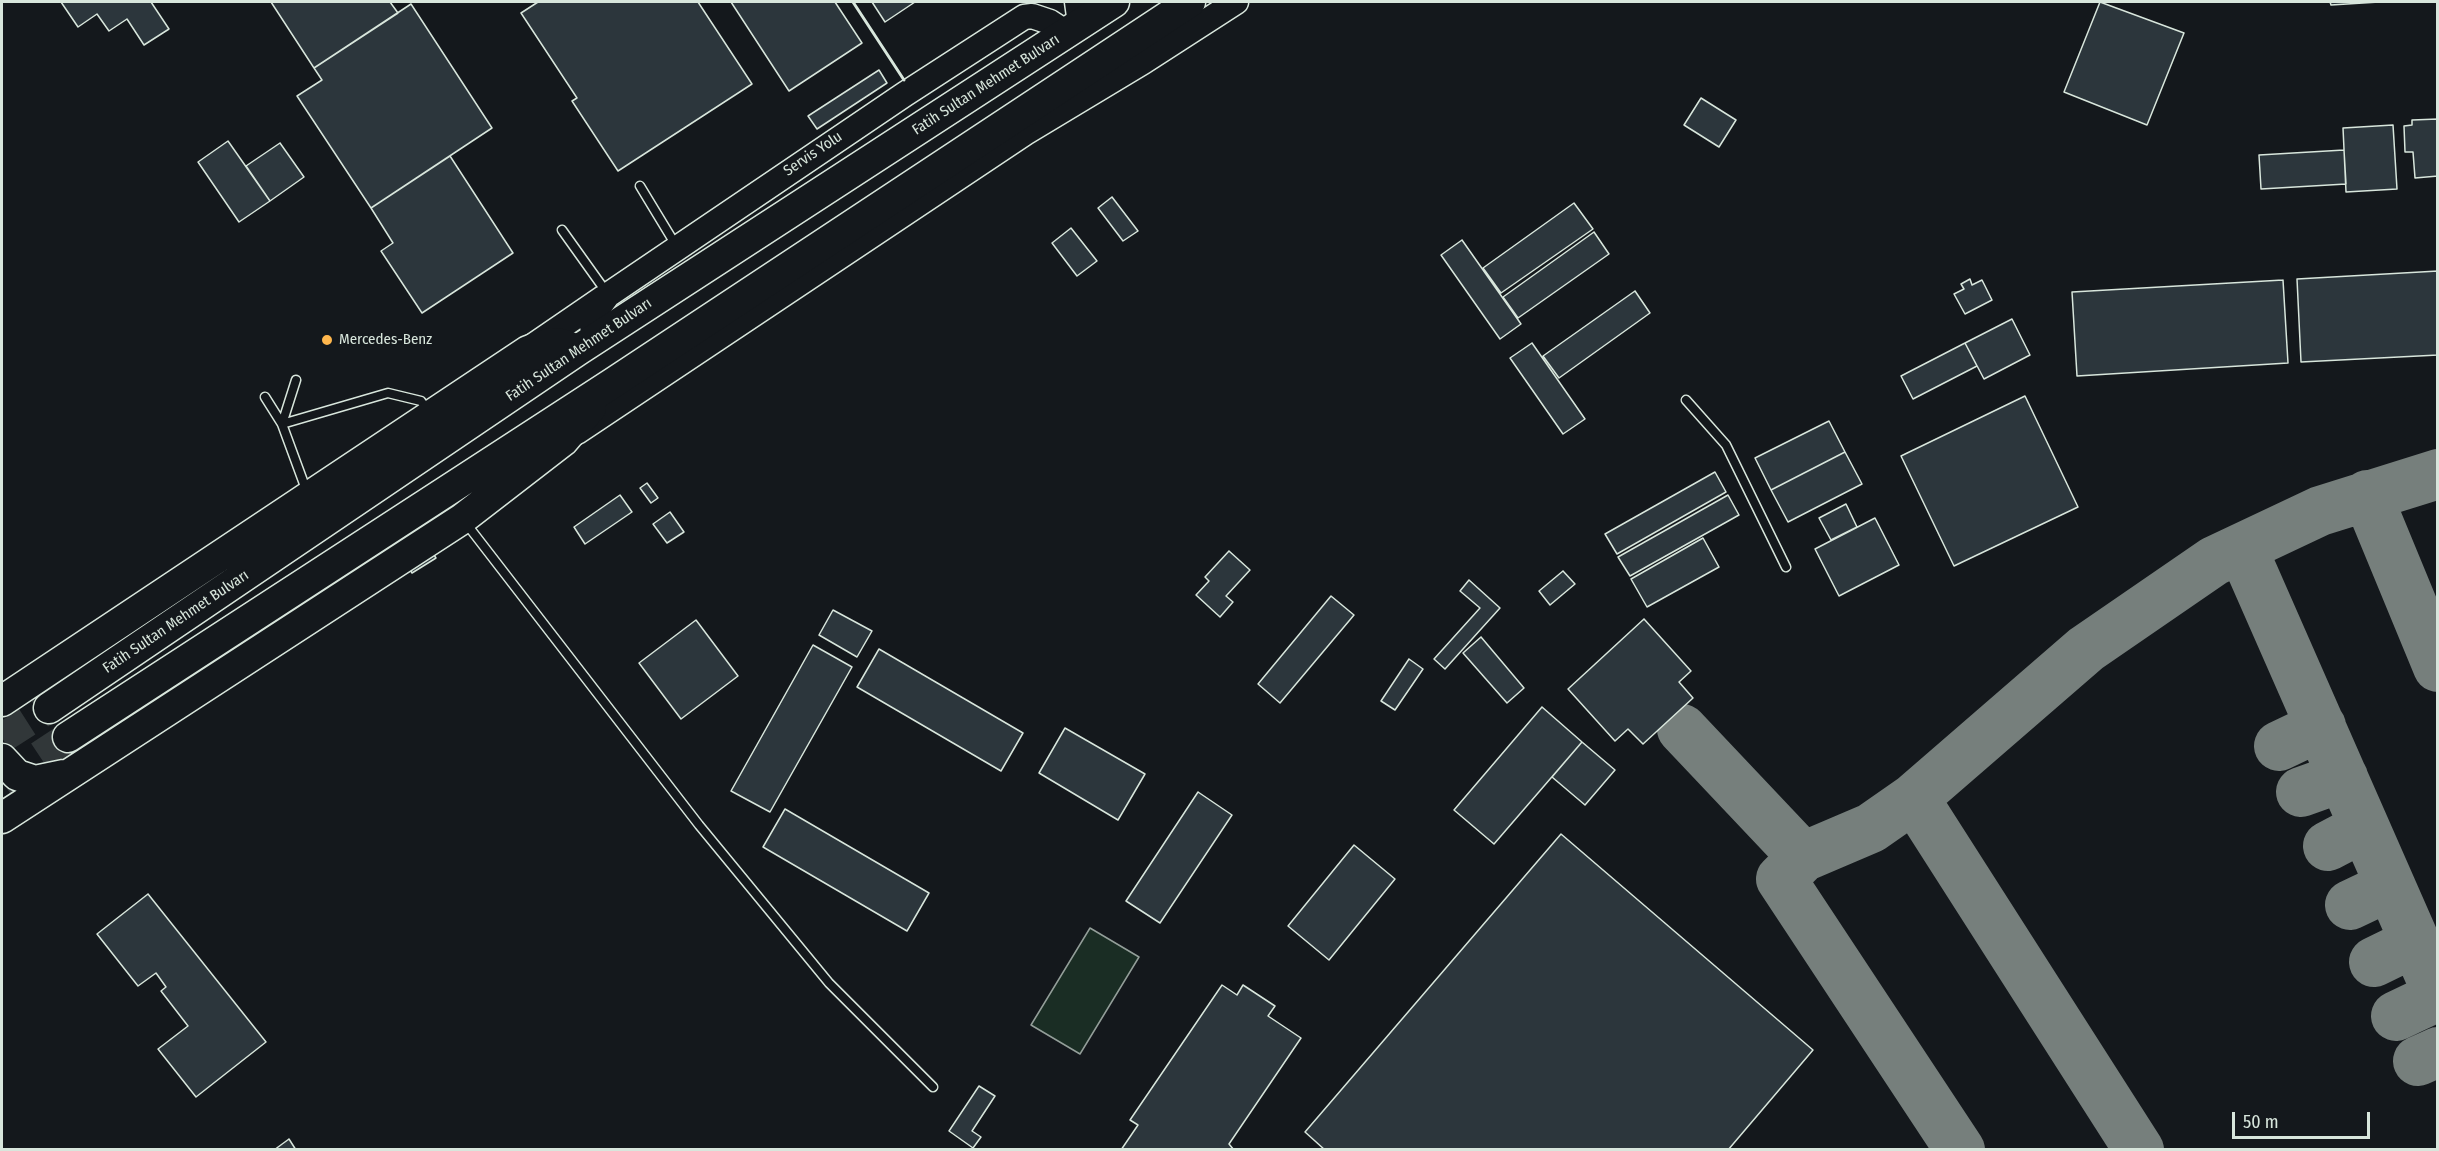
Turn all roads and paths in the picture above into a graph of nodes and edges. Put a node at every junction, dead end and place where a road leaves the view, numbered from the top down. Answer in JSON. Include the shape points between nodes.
{"nodes":[{"id":1,"x":1047,"y":2,"type":"edge"},
{"id":2,"x":1114,"y":2,"type":"edge"},
{"id":3,"x":1190,"y":2,"type":"edge"},
{"id":4,"x":1236,"y":2,"type":"edge"},
{"id":5,"x":1024,"y":17,"type":"junction"},
{"id":6,"x":1075,"y":19,"type":"edge"},
{"id":7,"x":1109,"y":55,"type":"junction"},
{"id":8,"x":1143,"y":62,"type":"junction"},
{"id":9,"x":1042,"y":97,"type":"junction"},
{"id":10,"x":1025,"y":133,"type":"junction"},
{"id":11,"x":640,"y":186,"type":"dead end"},
{"id":12,"x":562,"y":230,"type":"dead end"},
{"id":13,"x":677,"y":247,"type":"junction"},
{"id":14,"x":608,"y":295,"type":"junction"},
{"id":15,"x":586,"y":345,"type":"junction"},
{"id":16,"x":506,"y":365,"type":"junction"},
{"id":17,"x":296,"y":380,"type":"dead end"},
{"id":18,"x":613,"y":383,"type":"junction"},
{"id":19,"x":265,"y":397,"type":"dead end"},
{"id":20,"x":1686,"y":400,"type":"dead end"},
{"id":21,"x":431,"y":415,"type":"junction"},
{"id":22,"x":282,"y":424,"type":"junction"},
{"id":23,"x":563,"y":441,"type":"junction"},
{"id":24,"x":309,"y":496,"type":"junction"},
{"id":25,"x":462,"y":519,"type":"junction"},
{"id":26,"x":1786,"y":567,"type":"dead end"},
{"id":27,"x":26,"y":683,"type":"junction"},
{"id":28,"x":2,"y":701,"type":"edge"},
{"id":29,"x":49,"y":708,"type":"tunnel mouth"},
{"id":30,"x":2,"y":712,"type":"edge"},
{"id":31,"x":68,"y":737,"type":"tunnel mouth"},
{"id":32,"x":2,"y":759,"type":"edge"},
{"id":33,"x":83,"y":767,"type":"junction"},
{"id":34,"x":2,"y":818,"type":"edge"},
{"id":35,"x":933,"y":1087,"type":"dead end"}],
"edges":[{"from":1,"to":5,"type":"street","name":"Servis Yolu"},
{"from":2,"to":6,"type":"highway","name":"Fatih Sultan Mehmet Bulvarı"},
{"from":3,"to":7,"type":"highway"},
{"from":4,"to":8,"type":"street"},
{"from":5,"to":6,"type":"street","via":[[1050,22]]},
{"from":5,"to":13,"type":"street","name":"Servis Yolu"},
{"from":6,"to":15,"type":"highway","name":"Fatih Sultan Mehmet Bulvarı"},
{"from":7,"to":8,"type":"street"},
{"from":7,"to":9,"type":"highway"},
{"from":8,"to":10,"type":"street"},
{"from":9,"to":10,"type":"street"},
{"from":9,"to":18,"type":"highway"},
{"from":10,"to":23,"type":"street"},
{"from":11,"to":13,"type":"lane"},
{"from":12,"to":14,"type":"lane"},
{"from":13,"to":14,"type":"street","name":"Servis Yolu"},
{"from":14,"to":15,"type":"street","name":"Servis Yolu","via":[[596,311]]},
{"from":14,"to":16,"type":"street"},
{"from":15,"to":16,"type":"highway","via":[[550,343]]},
{"from":15,"to":29,"type":"highway","name":"Fatih Sultan Mehmet Bulvarı"},
{"from":16,"to":21,"type":"highway"},
{"from":17,"to":22,"type":"lane"},
{"from":18,"to":23,"type":"highway"},
{"from":18,"to":31,"type":"highway"},
{"from":19,"to":22,"type":"lane"},
{"from":20,"to":26,"type":"lane","via":[[1726,445]]},
{"from":21,"to":22,"type":"lane","via":[[421,401],[388,393]]},
{"from":21,"to":24,"type":"highway"},
{"from":22,"to":24,"type":"lane"},
{"from":23,"to":25,"type":"highway"},
{"from":24,"to":27,"type":"highway"},
{"from":25,"to":33,"type":"highway"},
{"from":25,"to":35,"type":"lane","via":[[699,825],[814,965]]},
{"from":27,"to":28,"type":"highway"},
{"from":27,"to":30,"type":"highway"},
{"from":32,"to":33,"type":"highway","via":[[17,775],[35,782]]},
{"from":33,"to":34,"type":"highway"}]}
